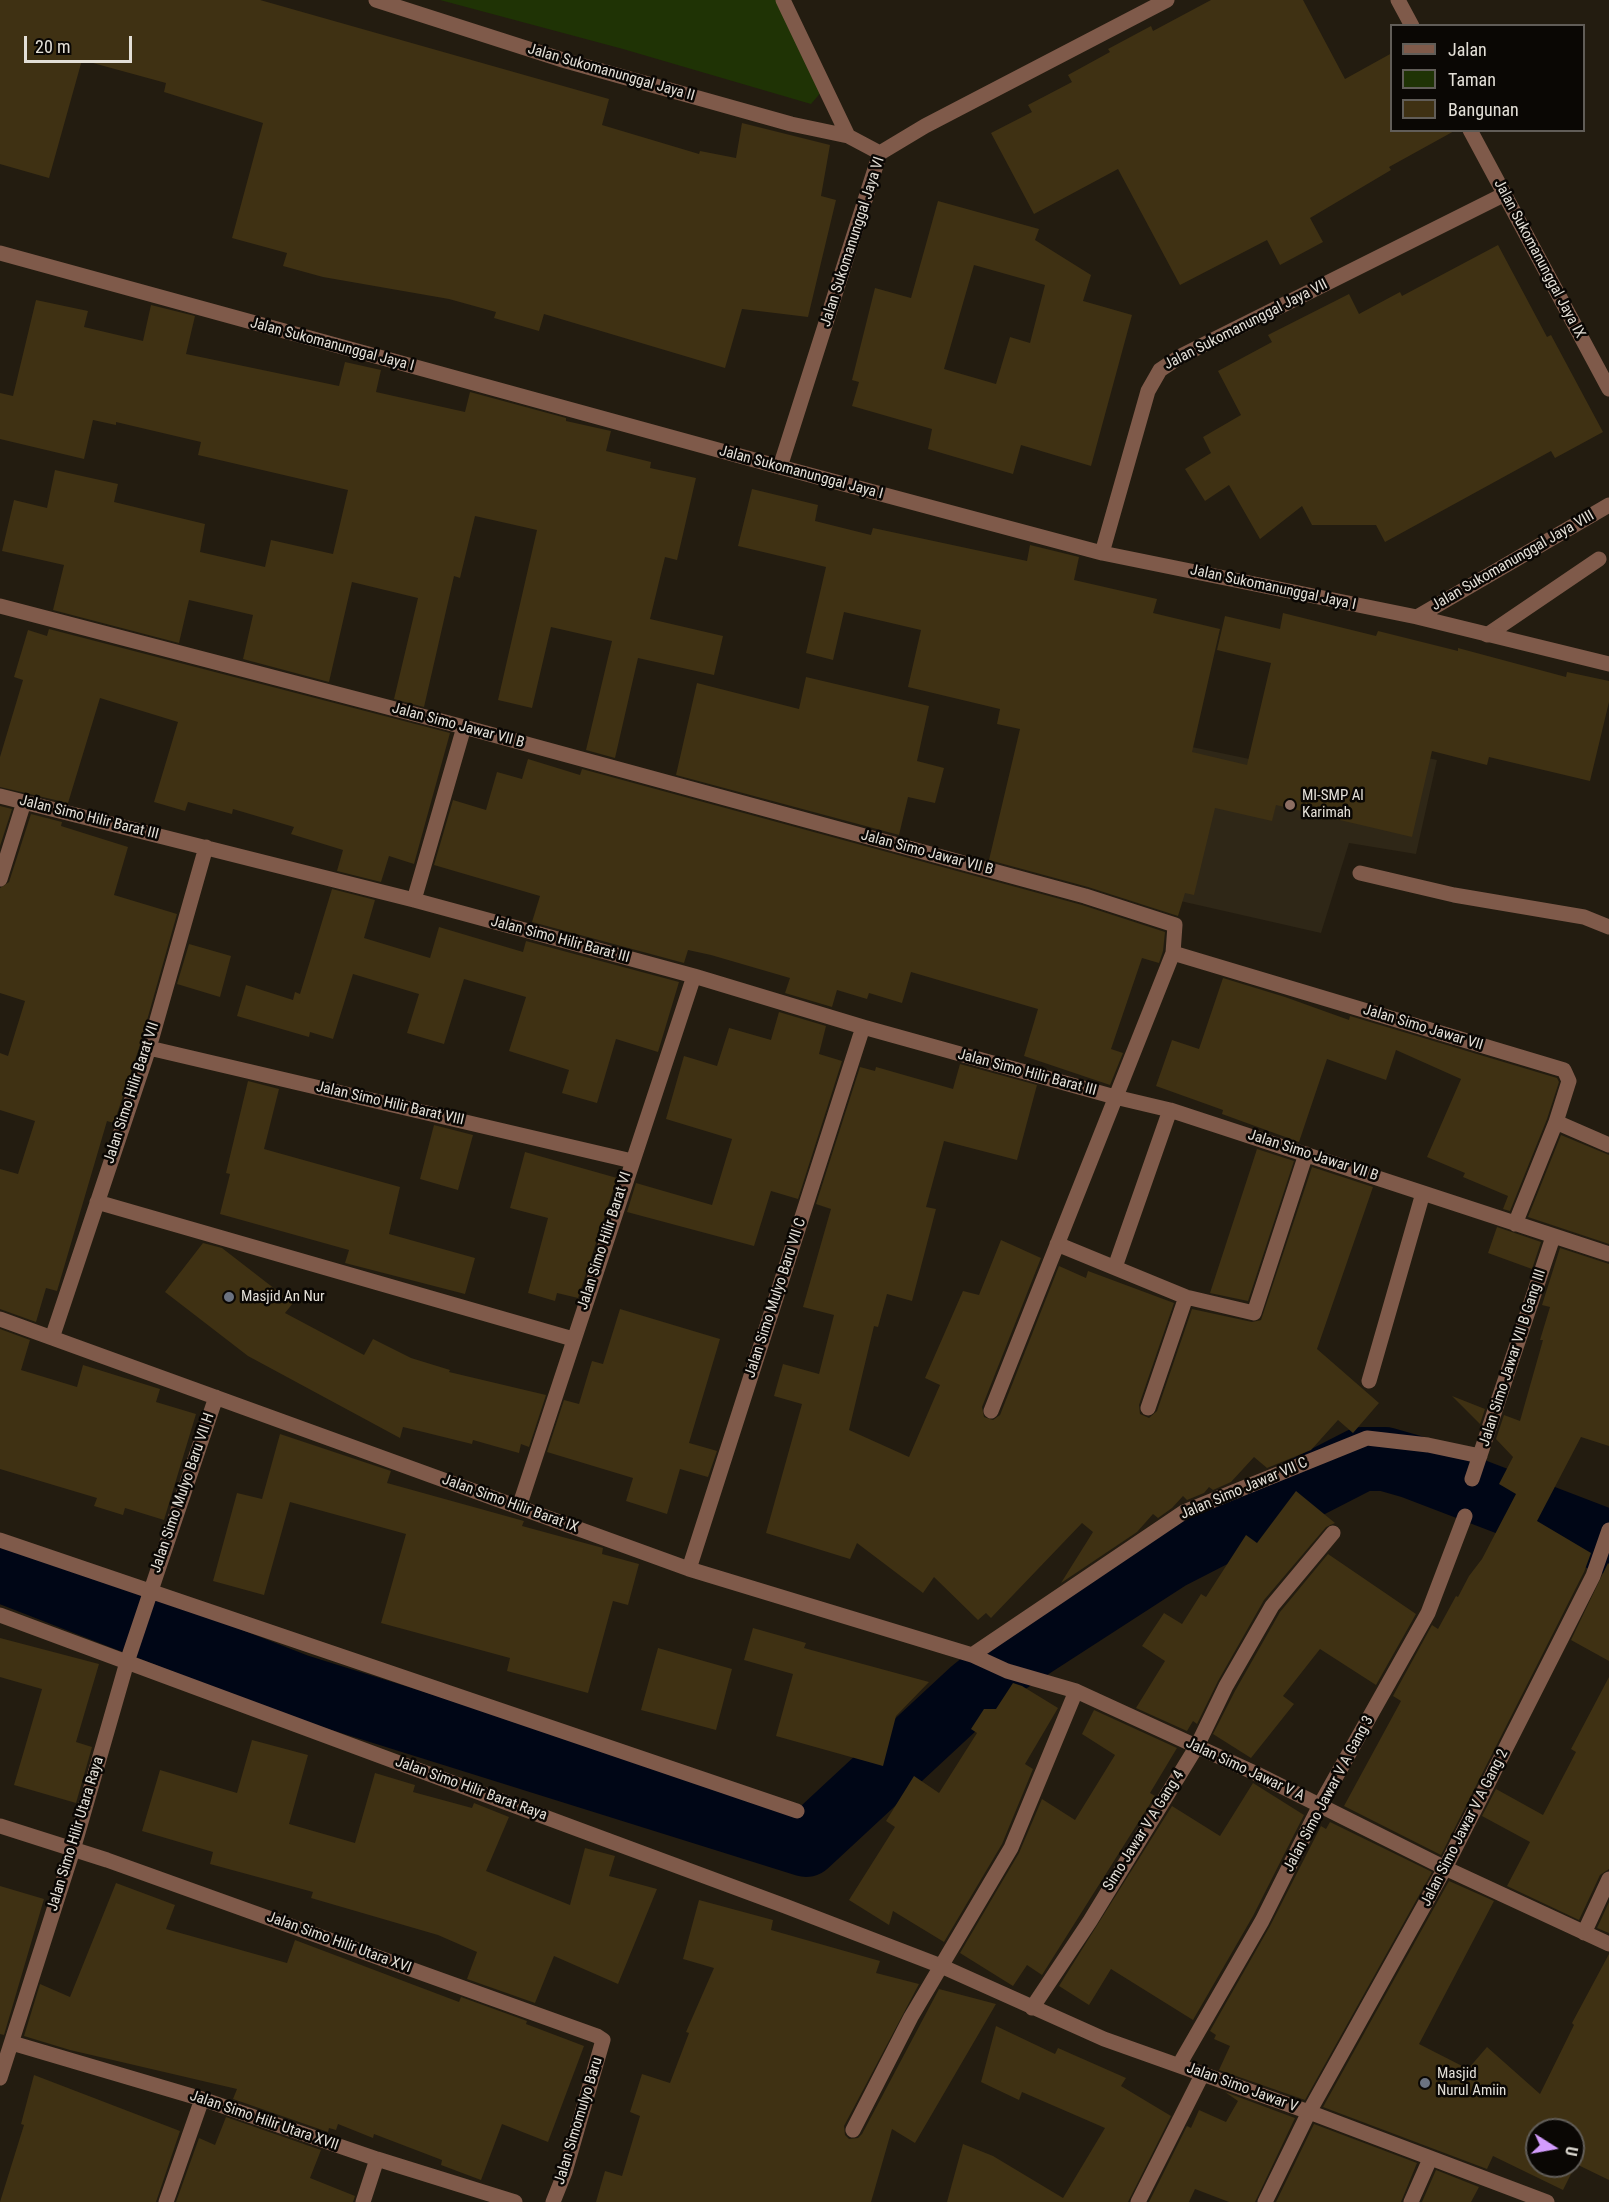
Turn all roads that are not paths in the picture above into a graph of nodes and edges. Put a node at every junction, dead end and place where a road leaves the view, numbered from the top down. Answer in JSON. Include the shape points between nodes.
{"nodes":[{"id":1,"x":376,"y":0,"type":"edge"},
{"id":2,"x":783,"y":0,"type":"edge"},
{"id":3,"x":1167,"y":0,"type":"edge"},
{"id":4,"x":1398,"y":0,"type":"edge"},
{"id":5,"x":1411,"y":24,"type":"edge"},
{"id":6,"x":1471,"y":132,"type":"edge"},
{"id":7,"x":848,"y":136,"type":"junction"},
{"id":8,"x":880,"y":153,"type":"junction"},
{"id":9,"x":1504,"y":194,"type":"junction"},
{"id":10,"x":1,"y":256,"type":"edge"},
{"id":11,"x":1609,"y":389,"type":"edge"},
{"id":12,"x":780,"y":467,"type":"junction"},
{"id":13,"x":1609,"y":505,"type":"edge"},
{"id":14,"x":1102,"y":553,"type":"junction"},
{"id":15,"x":1599,"y":559,"type":"dead end"},
{"id":16,"x":0,"y":606,"type":"edge"},
{"id":17,"x":1417,"y":618,"type":"junction"},
{"id":18,"x":1487,"y":635,"type":"junction"},
{"id":19,"x":1609,"y":664,"type":"edge"},
{"id":20,"x":464,"y":727,"type":"junction"},
{"id":21,"x":0,"y":796,"type":"edge"},
{"id":22,"x":24,"y":802,"type":"junction"},
{"id":23,"x":206,"y":847,"type":"junction"},
{"id":24,"x":1360,"y":873,"type":"dead end"},
{"id":25,"x":0,"y":879,"type":"edge"},
{"id":26,"x":414,"y":900,"type":"junction"},
{"id":27,"x":1609,"y":927,"type":"edge"},
{"id":28,"x":1173,"y":953,"type":"junction"},
{"id":29,"x":694,"y":976,"type":"junction"},
{"id":30,"x":863,"y":1028,"type":"junction"},
{"id":31,"x":148,"y":1048,"type":"junction"},
{"id":32,"x":1115,"y":1097,"type":"junction"},
{"id":33,"x":1170,"y":1110,"type":"junction"},
{"id":34,"x":1556,"y":1122,"type":"junction"},
{"id":35,"x":1609,"y":1145,"type":"edge"},
{"id":36,"x":1306,"y":1154,"type":"junction"},
{"id":37,"x":632,"y":1161,"type":"junction"},
{"id":38,"x":1423,"y":1193,"type":"junction"},
{"id":39,"x":97,"y":1202,"type":"junction"},
{"id":40,"x":1515,"y":1224,"type":"junction"},
{"id":41,"x":1553,"y":1237,"type":"junction"},
{"id":42,"x":1057,"y":1244,"type":"junction"},
{"id":43,"x":1609,"y":1254,"type":"edge"},
{"id":44,"x":1115,"y":1267,"type":"junction"},
{"id":45,"x":1186,"y":1297,"type":"junction"},
{"id":46,"x":0,"y":1319,"type":"edge"},
{"id":47,"x":52,"y":1338,"type":"junction"},
{"id":48,"x":573,"y":1339,"type":"junction"},
{"id":49,"x":1369,"y":1381,"type":"dead end"},
{"id":50,"x":216,"y":1397,"type":"junction"},
{"id":51,"x":1148,"y":1408,"type":"dead end"},
{"id":52,"x":991,"y":1411,"type":"dead end"},
{"id":53,"x":1480,"y":1456,"type":"junction"},
{"id":54,"x":1472,"y":1479,"type":"dead end"},
{"id":55,"x":519,"y":1508,"type":"junction"},
{"id":56,"x":1465,"y":1516,"type":"dead end"},
{"id":57,"x":1333,"y":1533,"type":"dead end"},
{"id":58,"x":1608,"y":1534,"type":"edge"},
{"id":59,"x":0,"y":1540,"type":"edge"},
{"id":60,"x":689,"y":1569,"type":"junction"},
{"id":61,"x":151,"y":1590,"type":"junction"},
{"id":62,"x":0,"y":1615,"type":"edge"},
{"id":63,"x":978,"y":1657,"type":"junction"},
{"id":64,"x":127,"y":1662,"type":"junction"},
{"id":65,"x":1024,"y":1676,"type":"joint"},
{"id":66,"x":1076,"y":1691,"type":"junction"},
{"id":67,"x":1197,"y":1746,"type":"junction"},
{"id":68,"x":1320,"y":1805,"type":"junction"},
{"id":69,"x":797,"y":1811,"type":"dead end"},
{"id":70,"x":0,"y":1826,"type":"edge"},
{"id":71,"x":73,"y":1850,"type":"junction"},
{"id":72,"x":1445,"y":1868,"type":"junction"},
{"id":73,"x":1609,"y":1879,"type":"edge"},
{"id":74,"x":1584,"y":1933,"type":"junction"},
{"id":75,"x":1609,"y":1944,"type":"edge"},
{"id":76,"x":941,"y":1966,"type":"junction"},
{"id":77,"x":1032,"y":2008,"type":"junction"},
{"id":78,"x":603,"y":2040,"type":"joint"},
{"id":79,"x":12,"y":2043,"type":"junction"},
{"id":80,"x":1179,"y":2065,"type":"junction"},
{"id":81,"x":1203,"y":2073,"type":"junction"},
{"id":82,"x":0,"y":2078,"type":"edge"},
{"id":83,"x":202,"y":2099,"type":"junction"},
{"id":84,"x":1309,"y":2112,"type":"junction"},
{"id":85,"x":853,"y":2130,"type":"dead end"},
{"id":86,"x":377,"y":2159,"type":"junction"},
{"id":87,"x":1430,"y":2159,"type":"junction"},
{"id":88,"x":166,"y":2202,"type":"edge"},
{"id":89,"x":363,"y":2202,"type":"edge"},
{"id":90,"x":515,"y":2202,"type":"edge"},
{"id":91,"x":553,"y":2202,"type":"edge"},
{"id":92,"x":1138,"y":2202,"type":"edge"},
{"id":93,"x":1265,"y":2202,"type":"edge"},
{"id":94,"x":1411,"y":2202,"type":"edge"},
{"id":95,"x":1547,"y":2202,"type":"edge"}],
"edges":[{"from":1,"to":7,"type":"street","name":"Jalan Sukomanunggal Jaya II","via":[[566,61]]},
{"from":2,"to":7,"type":"street"},
{"from":3,"to":8,"type":"street","name":"Jalan Sukomanunggal Jaya VI"},
{"from":4,"to":5,"type":"street"},
{"from":6,"to":9,"type":"street","name":"Jalan Sukomanunggal Jaya IX"},
{"from":7,"to":8,"type":"street","name":"Jalan Sukomanunggal Jaya II"},
{"from":8,"to":12,"type":"street","name":"Jalan Sukomanunggal Jaya VI"},
{"from":9,"to":11,"type":"street","name":"Jalan Sukomanunggal Jaya IX"},
{"from":9,"to":14,"type":"street","name":"Jalan Sukomanunggal Jaya VII","via":[[1160,370],[1148,391]]},
{"from":10,"to":12,"type":"street","name":"Jalan Sukomanunggal Jaya I"},
{"from":12,"to":14,"type":"street","name":"Jalan Sukomanunggal Jaya I"},
{"from":13,"to":17,"type":"street","name":"Jalan Sukomanunggal Jaya VIII"},
{"from":14,"to":17,"type":"street","name":"Jalan Sukomanunggal Jaya I"},
{"from":15,"to":18,"type":"street"},
{"from":16,"to":20,"type":"street","name":"Jalan Simo Jawar VII B"},
{"from":17,"to":18,"type":"street","name":"Jalan Sukomanunggal Jaya I"},
{"from":18,"to":19,"type":"street","name":"Jalan Sukomanunggal Jaya I"},
{"from":20,"to":26,"type":"street"},
{"from":20,"to":28,"type":"street","name":"Jalan Simo Jawar VII B","via":[[1172,923],[1176,928]]},
{"from":21,"to":22,"type":"street","name":"Jalan Simo Hilir Barat III"},
{"from":22,"to":23,"type":"street","name":"Jalan Simo Hilir Barat III"},
{"from":22,"to":25,"type":"street"},
{"from":23,"to":26,"type":"street","name":"Jalan Simo Hilir Barat III"},
{"from":23,"to":31,"type":"street","name":"Jalan Simo Hilir Barat VII"},
{"from":24,"to":27,"type":"street","via":[[1454,895],[1584,917]]},
{"from":26,"to":29,"type":"street","name":"Jalan Simo Hilir Barat III"},
{"from":28,"to":32,"type":"street","name":"Jalan Simo Jawar VII B"},
{"from":28,"to":34,"type":"street","name":"Jalan Simo Jawar VII","via":[[1564,1070],[1569,1081]]},
{"from":29,"to":30,"type":"street","name":"Jalan Simo Hilir Barat III"},
{"from":29,"to":37,"type":"street","name":"Jalan Simo Hilir Barat VI"},
{"from":30,"to":32,"type":"street","name":"Jalan Simo Hilir Barat III"},
{"from":30,"to":60,"type":"street","name":"Jalan Simo Mulyo Baru VII C"},
{"from":31,"to":37,"type":"street","name":"Jalan Simo Hilir Barat VIII"},
{"from":31,"to":39,"type":"street","name":"Jalan Simo Hilir Barat VII"},
{"from":32,"to":33,"type":"street","name":"Jalan Simo Jawar VII B"},
{"from":32,"to":42,"type":"street"},
{"from":33,"to":36,"type":"street","name":"Jalan Simo Jawar VII B"},
{"from":33,"to":44,"type":"street"},
{"from":34,"to":35,"type":"street"},
{"from":34,"to":40,"type":"street","name":"Jalan Simo Jawar VII"},
{"from":36,"to":38,"type":"street","name":"Jalan Simo Jawar VII B"},
{"from":36,"to":45,"type":"street","via":[[1254,1312]]},
{"from":37,"to":48,"type":"street","name":"Jalan Simo Hilir Barat VI"},
{"from":38,"to":40,"type":"street","name":"Jalan Simo Jawar VII B"},
{"from":38,"to":49,"type":"street"},
{"from":39,"to":47,"type":"street","name":"Jalan Simo Hilir Barat VII"},
{"from":39,"to":48,"type":"street"},
{"from":40,"to":41,"type":"street","name":"Jalan Simo Jawar VII B"},
{"from":41,"to":43,"type":"street","name":"Jalan Simo Jawar VII B"},
{"from":41,"to":53,"type":"street","name":"Jalan Simo Jawar VII B Gang III"},
{"from":42,"to":44,"type":"street"},
{"from":42,"to":52,"type":"street"},
{"from":44,"to":45,"type":"street"},
{"from":45,"to":51,"type":"street"},
{"from":46,"to":47,"type":"street","name":"Jalan Simo Hilir Barat IX"},
{"from":47,"to":50,"type":"street","name":"Jalan Simo Hilir Barat IX"},
{"from":48,"to":55,"type":"street","name":"Jalan Simo Hilir Barat VI"},
{"from":50,"to":55,"type":"street","name":"Jalan Simo Hilir Barat IX"},
{"from":50,"to":61,"type":"street","name":"Jalan Simo Mulyo Baru VII H"},
{"from":53,"to":54,"type":"street","name":"Jalan Simo Jawar VII B Gang III"},
{"from":53,"to":63,"type":"street","name":"Jalan Simo Jawar VII C","via":[[1367,1438],[1184,1512]]},
{"from":55,"to":60,"type":"street","name":"Jalan Simo Hilir Barat IX"},
{"from":56,"to":68,"type":"street","name":"Jalan Simo Jawar V A Gang 3","via":[[1428,1613]]},
{"from":57,"to":67,"type":"street","name":"Simo Jawar V A Gang 4","via":[[1272,1606]]},
{"from":58,"to":72,"type":"street","name":"Jalan Simo Jawar V A Gang 2","via":[[1593,1576]]},
{"from":59,"to":61,"type":"street"},
{"from":60,"to":63,"type":"street","name":"Jalan Simo Hilir Barat IX"},
{"from":61,"to":64,"type":"street","name":"Jalan Simo Hilir Utara Raya"},
{"from":61,"to":69,"type":"street"},
{"from":62,"to":64,"type":"street","name":"Jalan Simo Hilir Barat Raya"},
{"from":63,"to":65,"type":"street","name":"Jalan Simo Hilir Barat IX"},
{"from":64,"to":71,"type":"street","name":"Jalan Simo Hilir Utara Raya"},
{"from":64,"to":76,"type":"street","name":"Jalan Simo Hilir Barat Raya"},
{"from":65,"to":66,"type":"street","name":"Jalan Simo Jawar V A"},
{"from":66,"to":67,"type":"street","name":"Jalan Simo Jawar V A"},
{"from":66,"to":76,"type":"street","via":[[1011,1848]]},
{"from":67,"to":68,"type":"street","name":"Jalan Simo Jawar V A"},
{"from":67,"to":77,"type":"street","name":"Simo Jawar V A Gang 4"},
{"from":68,"to":72,"type":"street","name":"Jalan Simo Jawar V A"},
{"from":68,"to":80,"type":"street","name":"Jalan Simo Jawar V A Gang 3","via":[[1262,1921]]},
{"from":70,"to":71,"type":"street","name":"Jalan Simo Hilir Utara XVI"},
{"from":71,"to":78,"type":"street","name":"Jalan Simo Hilir Utara XVI","via":[[582,2029]]},
{"from":71,"to":79,"type":"street","name":"Jalan Simo Hilir Utara Raya"},
{"from":72,"to":74,"type":"street","name":"Jalan Simo Jawar V A"},
{"from":72,"to":84,"type":"street","name":"Jalan Simo Jawar V A Gang 2"},
{"from":73,"to":74,"type":"street"},
{"from":74,"to":75,"type":"street","name":"Jalan Simo Jawar V A"},
{"from":76,"to":77,"type":"street","name":"Jalan Simo Jawar V"},
{"from":76,"to":85,"type":"street"},
{"from":77,"to":80,"type":"street","name":"Jalan Simo Jawar V"},
{"from":78,"to":91,"type":"street","name":"Jalan Simomulyo Baru"},
{"from":79,"to":82,"type":"street","name":"Jalan Simo Hilir Utara Raya"},
{"from":79,"to":83,"type":"street","name":"Jalan Simo Hilir Utara XVII"},
{"from":80,"to":81,"type":"street","name":"Jalan Simo Jawar V"},
{"from":81,"to":84,"type":"street","name":"Jalan Simo Jawar V"},
{"from":81,"to":92,"type":"street"},
{"from":83,"to":86,"type":"street","name":"Jalan Simo Hilir Utara XVII"},
{"from":83,"to":88,"type":"street"},
{"from":84,"to":87,"type":"street","name":"Jalan Simo Jawar V"},
{"from":84,"to":93,"type":"street","name":"Jalan Simo Jawar V A Gang 2"},
{"from":86,"to":89,"type":"street"},
{"from":86,"to":90,"type":"street","name":"Jalan Simo Hilir Utara XVII"},
{"from":87,"to":94,"type":"street"},
{"from":87,"to":95,"type":"street","name":"Jalan Simo Jawar V"}]}
